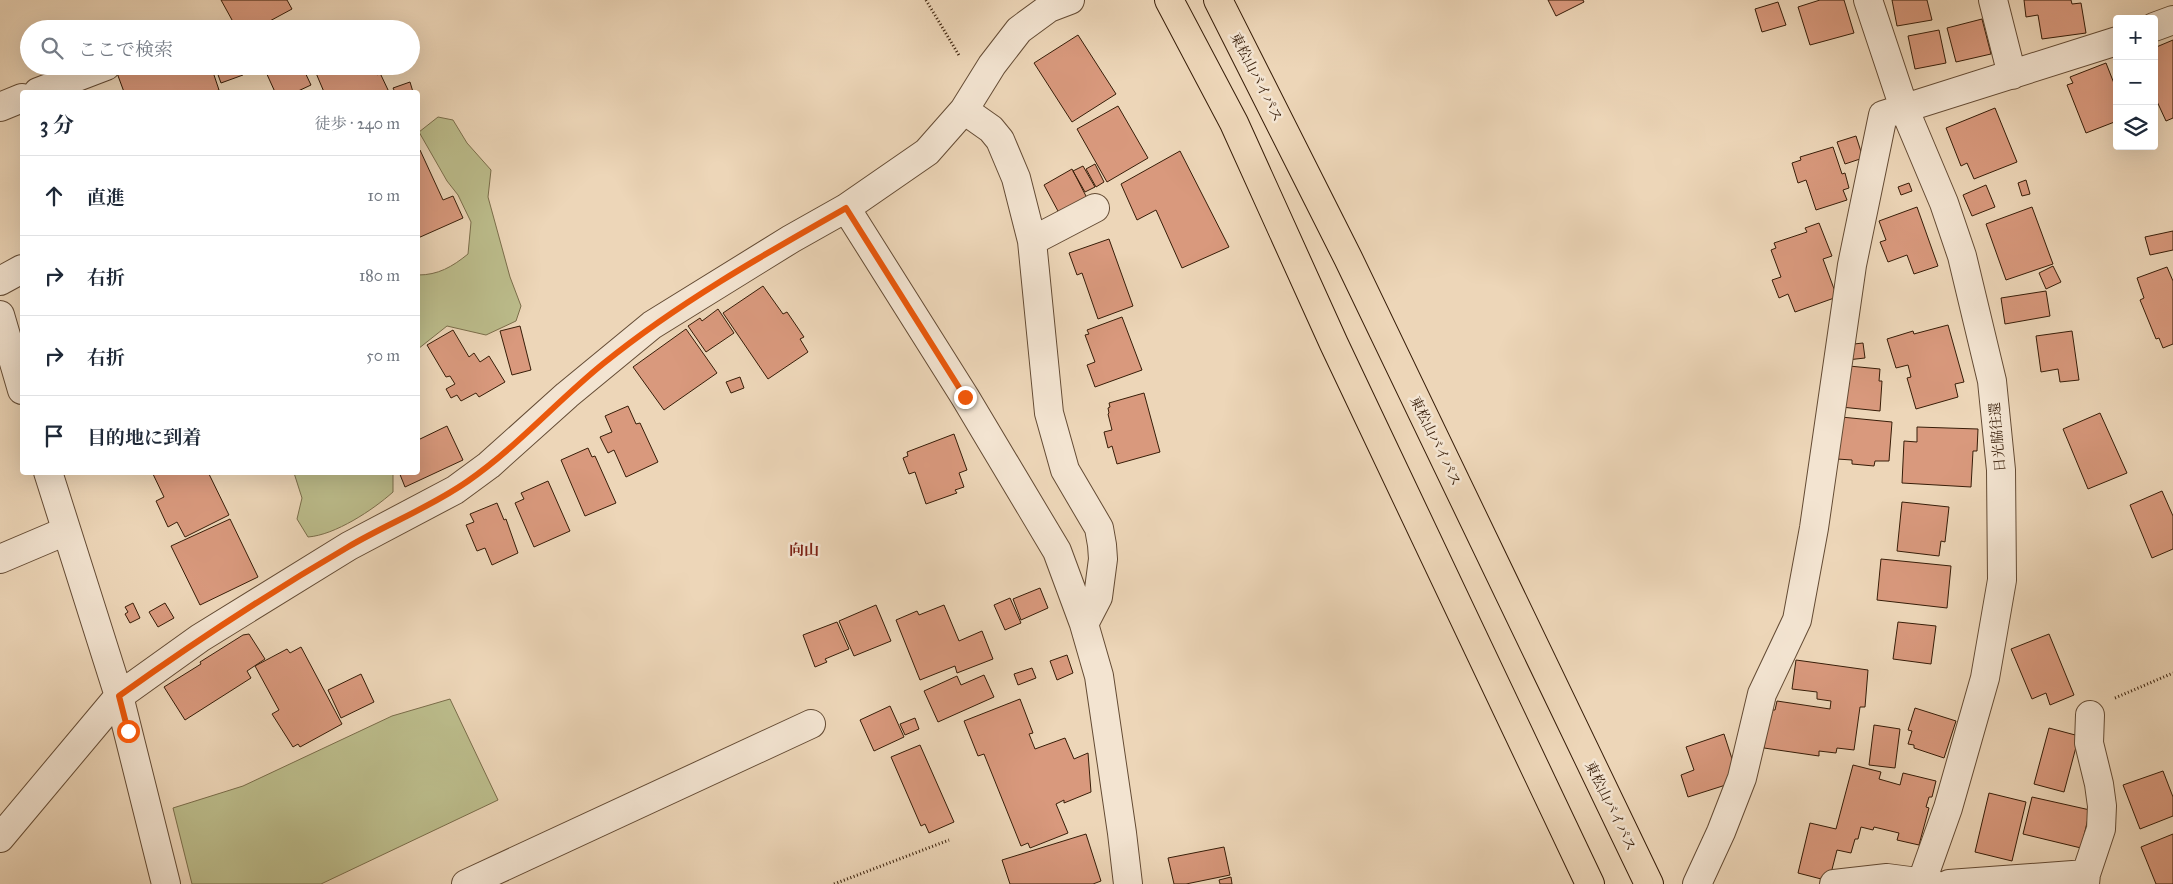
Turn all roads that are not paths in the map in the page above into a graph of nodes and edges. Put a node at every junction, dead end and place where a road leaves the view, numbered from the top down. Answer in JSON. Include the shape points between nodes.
{"nodes":[{"id":1,"x":1070,"y":0,"type":"edge"},
{"id":2,"x":1170,"y":0,"type":"edge"},
{"id":3,"x":1218,"y":0,"type":"edge"},
{"id":4,"x":1868,"y":0,"type":"edge"},
{"id":5,"x":1993,"y":0,"type":"edge"},
{"id":6,"x":2173,"y":20,"type":"edge"},
{"id":7,"x":2158,"y":26,"type":"edge"},
{"id":8,"x":2113,"y":42,"type":"edge"},
{"id":9,"x":82,"y":75,"type":"edge"},
{"id":10,"x":2012,"y":75,"type":"junction"},
{"id":11,"x":43,"y":90,"type":"edge"},
{"id":12,"x":971,"y":98,"type":"junction"},
{"id":13,"x":20,"y":99,"type":"edge"},
{"id":14,"x":0,"y":107,"type":"edge"},
{"id":15,"x":1904,"y":108,"type":"junction"},
{"id":16,"x":846,"y":208,"type":"junction"},
{"id":17,"x":1095,"y":208,"type":"dead end"},
{"id":18,"x":1032,"y":241,"type":"junction"},
{"id":19,"x":20,"y":270,"type":"edge"},
{"id":20,"x":0,"y":282,"type":"edge"},
{"id":21,"x":0,"y":315,"type":"edge"},
{"id":22,"x":20,"y":383,"type":"edge"},
{"id":23,"x":49,"y":475,"type":"edge"},
{"id":24,"x":66,"y":531,"type":"junction"},
{"id":25,"x":0,"y":559,"type":"edge"},
{"id":26,"x":1084,"y":624,"type":"junction"},
{"id":27,"x":119,"y":696,"type":"junction"},
{"id":28,"x":2090,"y":715,"type":"road end"},
{"id":29,"x":812,"y":724,"type":"dead end"},
{"id":30,"x":0,"y":838,"type":"edge"},
{"id":31,"x":2085,"y":879,"type":"edge"},
{"id":32,"x":1925,"y":883,"type":"edge"},
{"id":33,"x":166,"y":884,"type":"edge"},
{"id":34,"x":466,"y":884,"type":"edge"},
{"id":35,"x":1128,"y":884,"type":"edge"},
{"id":36,"x":1590,"y":884,"type":"edge"},
{"id":37,"x":1649,"y":884,"type":"edge"},
{"id":38,"x":1697,"y":884,"type":"edge"},
{"id":39,"x":1834,"y":884,"type":"edge"},
{"id":40,"x":1949,"y":884,"type":"edge"}],
"edges":[{"from":1,"to":12,"type":"street","via":[[1049,8],[1019,30]]},
{"from":2,"to":36,"type":"highway","via":[[1234,123],[1334,344]]},
{"from":3,"to":37,"type":"highway","name":"東松山バイパス","via":[[1348,258]]},
{"from":4,"to":15,"type":"street","name":"日光脇往還"},
{"from":5,"to":10,"type":"street"},
{"from":6,"to":7,"type":"street"},
{"from":8,"to":10,"type":"street"},
{"from":9,"to":11,"type":"street"},
{"from":10,"to":15,"type":"street"},
{"from":12,"to":16,"type":"street","via":[[927,152]]},
{"from":12,"to":18,"type":"street","via":[[1000,140],[1016,178]]},
{"from":13,"to":14,"type":"street"},
{"from":15,"to":32,"type":"street","name":"日光脇往還","via":[[1944,203],[1962,256],[1992,381],[2001,470],[2002,580],[1985,678]]},
{"from":15,"to":38,"type":"street","via":[[1883,115],[1854,256],[1814,528],[1797,620],[1762,694],[1742,778]]},
{"from":16,"to":26,"type":"street","via":[[1057,551]]},
{"from":16,"to":27,"type":"street","via":[[652,326],[567,394],[489,465],[455,490],[332,556],[200,638]]},
{"from":17,"to":18,"type":"street"},
{"from":18,"to":26,"type":"street","via":[[1049,413],[1065,470],[1099,528],[1102,545],[1098,597]]},
{"from":19,"to":20,"type":"street"},
{"from":21,"to":22,"type":"street"},
{"from":23,"to":24,"type":"street"},
{"from":24,"to":25,"type":"street"},
{"from":24,"to":27,"type":"street"},
{"from":26,"to":35,"type":"street","via":[[1099,676]]},
{"from":27,"to":30,"type":"street"},
{"from":27,"to":33,"type":"street"},
{"from":28,"to":31,"type":"street","via":[[2088,743],[2102,806],[2101,829]]},
{"from":29,"to":34,"type":"street"},
{"from":31,"to":40,"type":"street"},
{"from":32,"to":39,"type":"street","via":[[1887,878]]}]}
